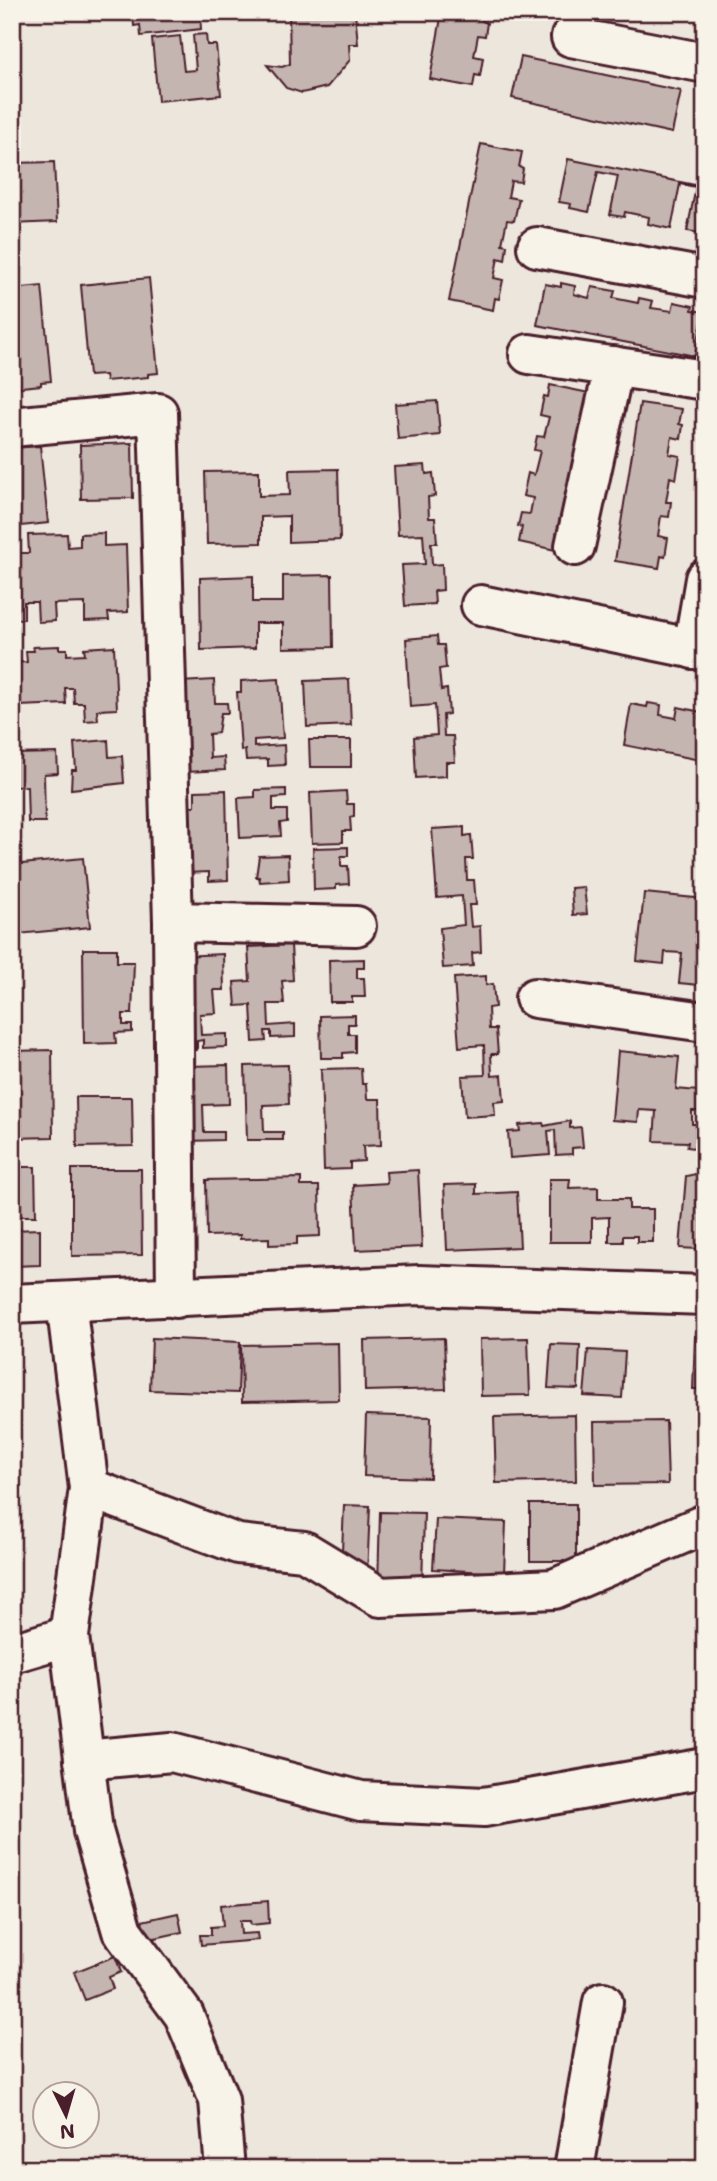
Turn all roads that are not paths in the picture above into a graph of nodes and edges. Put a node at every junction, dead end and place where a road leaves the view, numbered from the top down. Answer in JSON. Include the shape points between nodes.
{"nodes":[{"id":1,"x":571,"y":37,"type":"dead end"},
{"id":2,"x":705,"y":63,"type":"edge"},
{"id":3,"x":537,"y":247,"type":"dead end"},
{"id":4,"x":705,"y":278,"type":"edge"},
{"id":5,"x":528,"y":354,"type":"dead end"},
{"id":6,"x":614,"y":366,"type":"junction"},
{"id":7,"x":705,"y":380,"type":"edge"},
{"id":8,"x":12,"y":427,"type":"edge"},
{"id":9,"x":575,"y":546,"type":"dead end"},
{"id":10,"x":705,"y":579,"type":"edge"},
{"id":11,"x":481,"y":605,"type":"dead end"},
{"id":12,"x":699,"y":650,"type":"edge"},
{"id":13,"x":173,"y":922,"type":"junction"},
{"id":14,"x":356,"y":926,"type":"dead end"},
{"id":15,"x":535,"y":998,"type":"dead end"},
{"id":16,"x":705,"y":1022,"type":"edge"},
{"id":17,"x":705,"y":1295,"type":"edge"},
{"id":18,"x":176,"y":1298,"type":"junction"},
{"id":19,"x":65,"y":1302,"type":"junction"},
{"id":20,"x":12,"y":1304,"type":"edge"},
{"id":21,"x":89,"y":1488,"type":"junction"},
{"id":22,"x":705,"y":1524,"type":"edge"},
{"id":23,"x":69,"y":1636,"type":"junction"},
{"id":24,"x":12,"y":1653,"type":"edge"},
{"id":25,"x":84,"y":1760,"type":"junction"},
{"id":26,"x":705,"y":1768,"type":"edge"},
{"id":27,"x":603,"y":2001,"type":"dead end"},
{"id":28,"x":225,"y":2169,"type":"edge"},
{"id":29,"x":574,"y":2169,"type":"edge"}],
"edges":[{"from":1,"to":2,"type":"street"},
{"from":3,"to":4,"type":"street"},
{"from":5,"to":6,"type":"street"},
{"from":6,"to":7,"type":"street"},
{"from":6,"to":9,"type":"street"},
{"from":8,"to":13,"type":"street","via":[[158,413]]},
{"from":10,"to":12,"type":"street"},
{"from":11,"to":12,"type":"street"},
{"from":13,"to":14,"type":"street"},
{"from":13,"to":18,"type":"street"},
{"from":15,"to":16,"type":"street"},
{"from":17,"to":18,"type":"street","via":[[419,1285]]},
{"from":18,"to":19,"type":"street"},
{"from":19,"to":20,"type":"street"},
{"from":19,"to":21,"type":"street"},
{"from":21,"to":22,"type":"street","via":[[237,1545],[304,1551],[380,1597],[554,1590]]},
{"from":21,"to":23,"type":"street"},
{"from":23,"to":24,"type":"street"},
{"from":23,"to":25,"type":"street"},
{"from":25,"to":26,"type":"street","via":[[172,1752],[360,1801],[484,1807]]},
{"from":25,"to":28,"type":"street","via":[[93,1831],[122,1931],[184,2015],[219,2101]]},
{"from":27,"to":29,"type":"street"}]}
